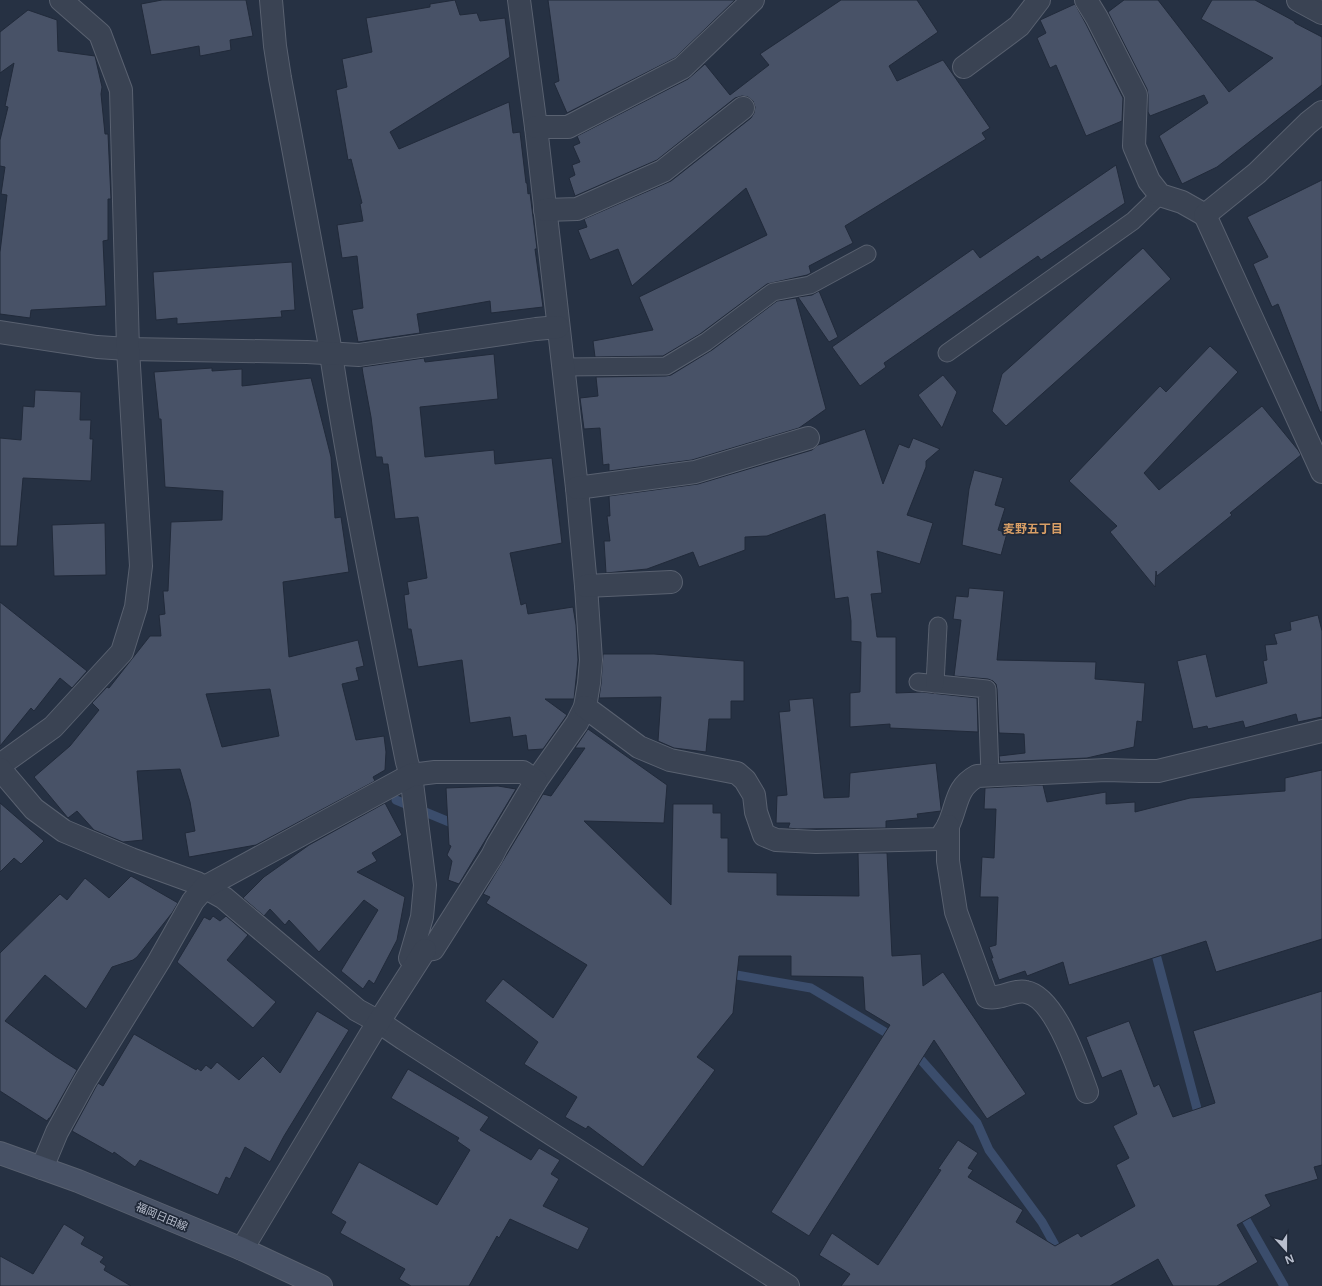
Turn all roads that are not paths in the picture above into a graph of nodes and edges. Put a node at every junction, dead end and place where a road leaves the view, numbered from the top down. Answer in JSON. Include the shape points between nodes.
{"nodes":[{"id":1,"x":61,"y":0,"type":"edge"},
{"id":2,"x":271,"y":0,"type":"edge"},
{"id":3,"x":519,"y":0,"type":"edge"},
{"id":4,"x":753,"y":0,"type":"edge"},
{"id":5,"x":1039,"y":0,"type":"edge"},
{"id":6,"x":1086,"y":0,"type":"edge"},
{"id":7,"x":1298,"y":0,"type":"edge"},
{"id":8,"x":1322,"y":13,"type":"edge"},
{"id":9,"x":964,"y":67,"type":"dead end"},
{"id":10,"x":743,"y":108,"type":"dead end"},
{"id":11,"x":1322,"y":112,"type":"edge"},
{"id":12,"x":536,"y":127,"type":"junction"},
{"id":13,"x":1160,"y":195,"type":"junction"},
{"id":14,"x":545,"y":210,"type":"junction"},
{"id":15,"x":1204,"y":215,"type":"junction"},
{"id":16,"x":867,"y":254,"type":"dead end"},
{"id":17,"x":558,"y":326,"type":"junction"},
{"id":18,"x":0,"y":332,"type":"edge"},
{"id":19,"x":128,"y":349,"type":"junction"},
{"id":20,"x":330,"y":352,"type":"junction"},
{"id":21,"x":947,"y":353,"type":"dead end"},
{"id":22,"x":563,"y":367,"type":"junction"},
{"id":23,"x":808,"y":438,"type":"dead end"},
{"id":24,"x":1322,"y":472,"type":"edge"},
{"id":25,"x":577,"y":488,"type":"junction"},
{"id":26,"x":671,"y":582,"type":"dead end"},
{"id":27,"x":586,"y":586,"type":"junction"},
{"id":28,"x":938,"y":626,"type":"dead end"},
{"id":29,"x":918,"y":682,"type":"dead end"},
{"id":30,"x":935,"y":684,"type":"junction"},
{"id":31,"x":584,"y":707,"type":"junction"},
{"id":32,"x":1322,"y":731,"type":"edge"},
{"id":33,"x":0,"y":765,"type":"edge"},
{"id":34,"x":0,"y":768,"type":"edge"},
{"id":35,"x":411,"y":775,"type":"junction"},
{"id":36,"x":990,"y":775,"type":"junction"},
{"id":37,"x":536,"y":781,"type":"junction"},
{"id":38,"x":948,"y":826,"type":"junction"},
{"id":39,"x":205,"y":886,"type":"junction"},
{"id":40,"x":425,"y":950,"type":"junction"},
{"id":41,"x":379,"y":1022,"type":"junction"},
{"id":42,"x":1087,"y":1092,"type":"dead end"},
{"id":43,"x":0,"y":1153,"type":"edge"},
{"id":44,"x":42,"y":1168,"type":"junction"},
{"id":45,"x":242,"y":1249,"type":"junction"},
{"id":46,"x":321,"y":1286,"type":"edge"},
{"id":47,"x":788,"y":1286,"type":"edge"}],
"edges":[{"from":1,"to":19,"type":"street","via":[[100,34],[121,90]]},
{"from":2,"to":20,"type":"street","via":[[280,78]]},
{"from":3,"to":12,"type":"street"},
{"from":4,"to":12,"type":"street","via":[[682,68],[568,127]]},
{"from":5,"to":9,"type":"street","via":[[1019,26]]},
{"from":6,"to":13,"type":"street","via":[[1136,95],[1134,146],[1149,181]]},
{"from":7,"to":8,"type":"street"},
{"from":10,"to":14,"type":"street","via":[[663,171],[577,209]]},
{"from":11,"to":15,"type":"street","via":[[1257,173]]},
{"from":12,"to":14,"type":"street"},
{"from":13,"to":15,"type":"street","via":[[1182,202]]},
{"from":13,"to":21,"type":"lane","via":[[1133,221]]},
{"from":14,"to":17,"type":"street"},
{"from":15,"to":24,"type":"street"},
{"from":16,"to":22,"type":"lane","via":[[810,285],[773,292],[706,342],[666,366]]},
{"from":17,"to":20,"type":"street","via":[[359,355]]},
{"from":17,"to":22,"type":"street"},
{"from":18,"to":19,"type":"street","via":[[97,347]]},
{"from":19,"to":20,"type":"street"},
{"from":19,"to":33,"type":"street","via":[[141,566],[136,607],[122,652],[53,726]]},
{"from":20,"to":35,"type":"street","via":[[368,568]]},
{"from":22,"to":25,"type":"street"},
{"from":23,"to":25,"type":"street","via":[[695,472]]},
{"from":25,"to":27,"type":"street"},
{"from":26,"to":27,"type":"street"},
{"from":27,"to":31,"type":"street","via":[[591,660]]},
{"from":28,"to":30,"type":"lane"},
{"from":29,"to":30,"type":"lane"},
{"from":30,"to":36,"type":"lane","via":[[987,689]]},
{"from":31,"to":37,"type":"street","via":[[577,723]]},
{"from":31,"to":38,"type":"street","via":[[639,747],[670,760],[737,773],[745,780],[754,795],[756,812],[764,835],[776,840],[816,842],[940,839]]},
{"from":32,"to":36,"type":"street","via":[[1158,770]]},
{"from":34,"to":39,"type":"street","via":[[34,809],[64,831]]},
{"from":35,"to":37,"type":"street","via":[[435,772],[523,772]]},
{"from":35,"to":39,"type":"street"},
{"from":35,"to":40,"type":"street","via":[[425,885],[422,917],[410,958]]},
{"from":36,"to":38,"type":"street","via":[[977,776],[969,780],[959,794]]},
{"from":37,"to":40,"type":"street","via":[[442,937],[433,949]]},
{"from":38,"to":42,"type":"street","via":[[949,866],[956,912],[987,997],[1024,991],[1039,998],[1048,1007],[1069,1044]]},
{"from":39,"to":41,"type":"street","via":[[224,898],[357,1010]]},
{"from":39,"to":44,"type":"street","via":[[193,901],[85,1081]]},
{"from":40,"to":41,"type":"street"},
{"from":41,"to":45,"type":"street"},
{"from":41,"to":47,"type":"street"},
{"from":43,"to":44,"type":"main road","name":"福岡日田線"},
{"from":44,"to":45,"type":"main road","name":"福岡日田線"},
{"from":45,"to":46,"type":"main road","name":"福岡日田線"}]}
